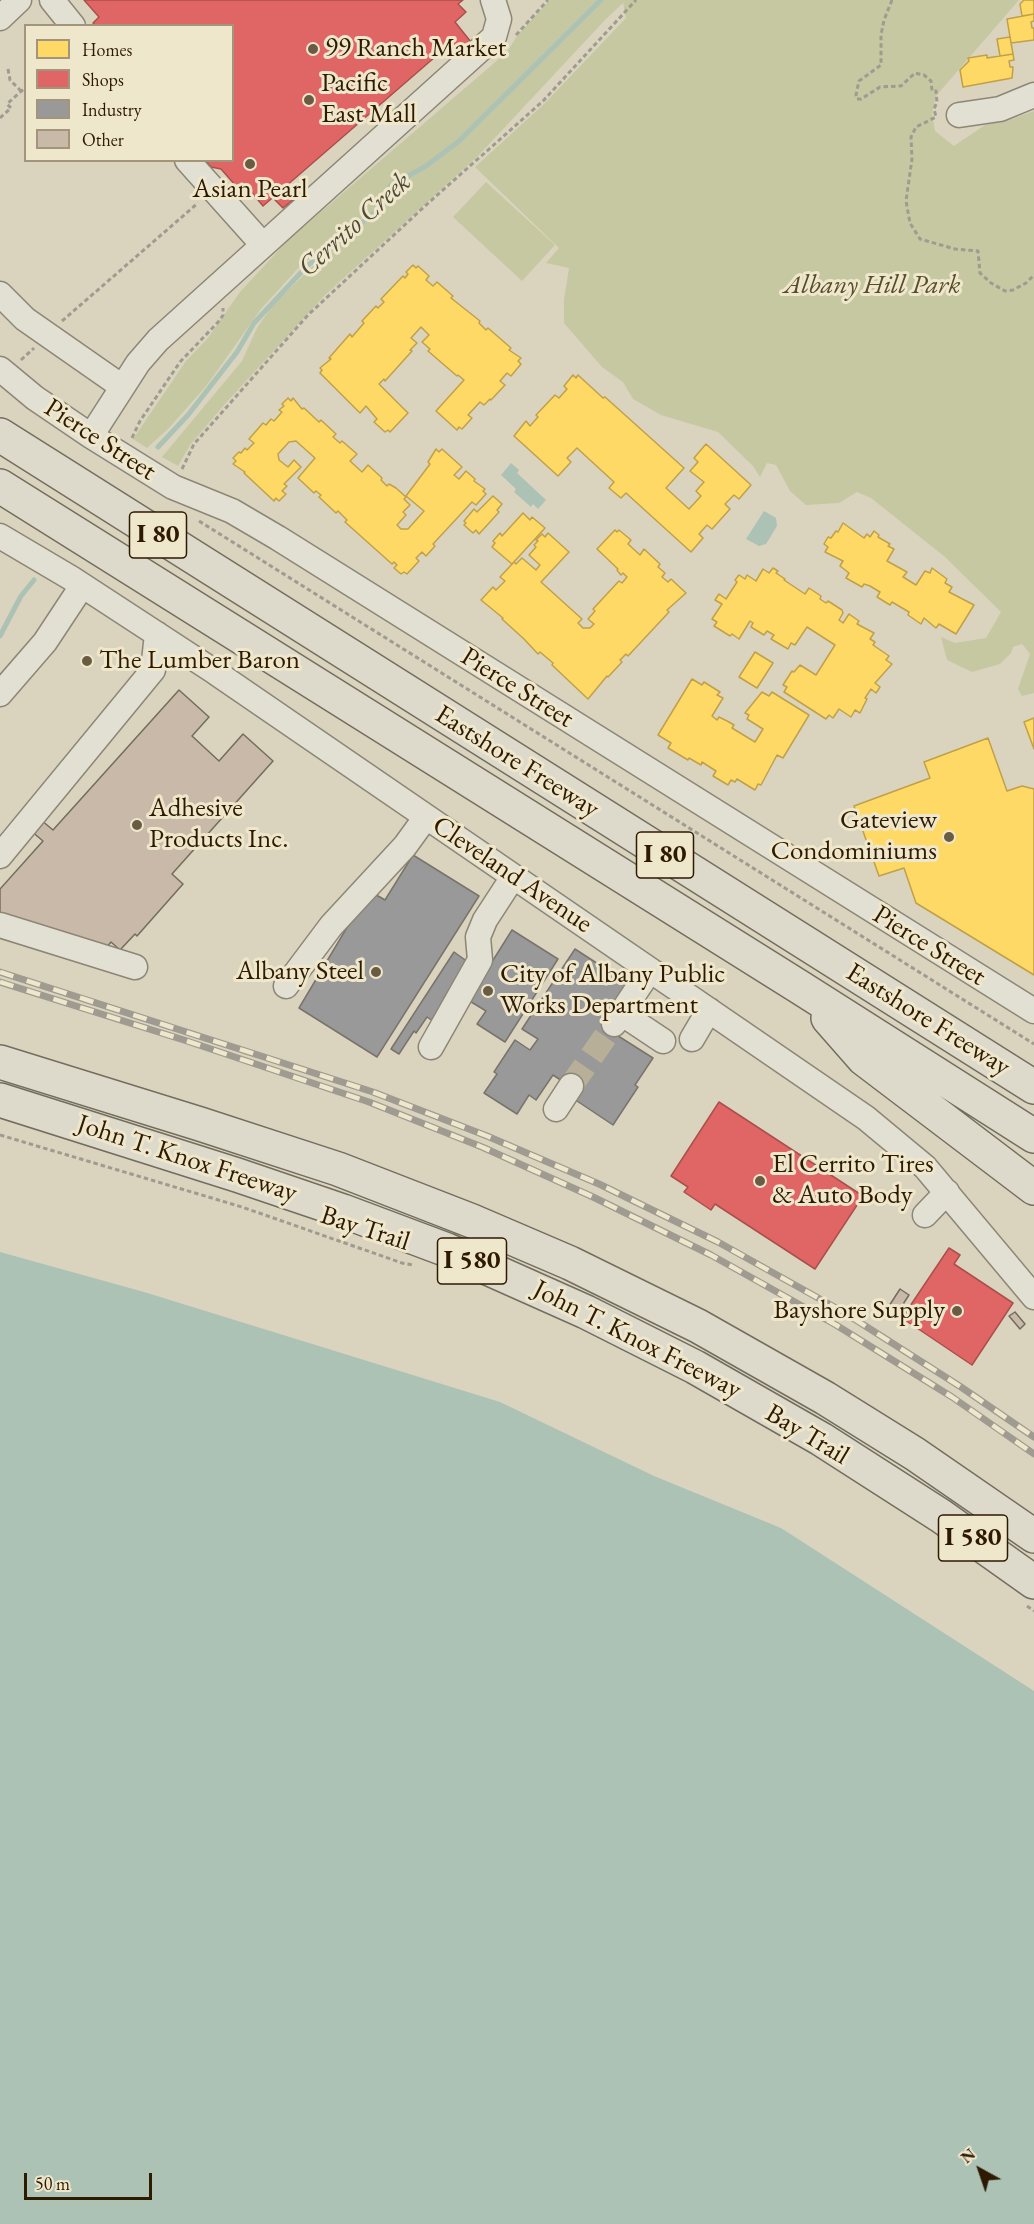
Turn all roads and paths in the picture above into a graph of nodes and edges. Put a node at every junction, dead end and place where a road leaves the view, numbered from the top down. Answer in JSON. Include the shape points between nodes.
{"nodes":[{"id":1,"x":19,"y":0,"type":"edge"},
{"id":2,"x":52,"y":0,"type":"edge"},
{"id":3,"x":493,"y":0,"type":"edge"},
{"id":4,"x":636,"y":0,"type":"edge"},
{"id":5,"x":892,"y":0,"type":"edge"},
{"id":6,"x":0,"y":18,"type":"edge"},
{"id":7,"x":71,"y":24,"type":"edge"},
{"id":8,"x":8,"y":69,"type":"dead end"},
{"id":9,"x":24,"y":89,"type":"edge"},
{"id":10,"x":21,"y":91,"type":"junction"},
{"id":11,"x":1034,"y":95,"type":"edge"},
{"id":12,"x":959,"y":115,"type":"dead end"},
{"id":13,"x":0,"y":118,"type":"edge"},
{"id":14,"x":188,"y":162,"type":"edge"},
{"id":15,"x":214,"y":189,"type":"junction"},
{"id":16,"x":263,"y":245,"type":"junction"},
{"id":17,"x":1034,"y":275,"type":"edge"},
{"id":18,"x":0,"y":294,"type":"edge"},
{"id":19,"x":48,"y":335,"type":"junction"},
{"id":20,"x":4,"y":372,"type":"edge"},
{"id":21,"x":122,"y":386,"type":"junction"},
{"id":22,"x":0,"y":412,"type":"edge"},
{"id":23,"x":91,"y":436,"type":"junction"},
{"id":24,"x":10,"y":441,"type":"edge"},
{"id":25,"x":0,"y":486,"type":"edge"},
{"id":26,"x":173,"y":487,"type":"junction"},
{"id":27,"x":198,"y":521,"type":"dead end"},
{"id":28,"x":0,"y":536,"type":"edge"},
{"id":29,"x":77,"y":582,"type":"junction"},
{"id":30,"x":157,"y":634,"type":"junction"},
{"id":31,"x":0,"y":694,"type":"edge"},
{"id":32,"x":426,"y":817,"type":"junction"},
{"id":33,"x":0,"y":856,"type":"edge"},
{"id":34,"x":513,"y":876,"type":"junction"},
{"id":35,"x":0,"y":926,"type":"edge"},
{"id":36,"x":135,"y":967,"type":"dead end"},
{"id":37,"x":650,"y":970,"type":"junction"},
{"id":38,"x":286,"y":986,"type":"dead end"},
{"id":39,"x":801,"y":988,"type":"junction"},
{"id":40,"x":709,"y":1010,"type":"junction"},
{"id":41,"x":1034,"y":1011,"type":"edge"},
{"id":42,"x":692,"y":1039,"type":"dead end"},
{"id":43,"x":663,"y":1041,"type":"dead end"},
{"id":44,"x":1034,"y":1044,"type":"edge"},
{"id":45,"x":431,"y":1047,"type":"dead end"},
{"id":46,"x":0,"y":1062,"type":"edge"},
{"id":47,"x":571,"y":1086,"type":"tunnel mouth"},
{"id":48,"x":1034,"y":1087,"type":"edge"},
{"id":49,"x":0,"y":1100,"type":"edge"},
{"id":50,"x":556,"y":1109,"type":"dead end"},
{"id":51,"x":0,"y":1135,"type":"edge"},
{"id":52,"x":1034,"y":1136,"type":"edge"},
{"id":53,"x":1034,"y":1188,"type":"edge"},
{"id":54,"x":947,"y":1192,"type":"junction"},
{"id":55,"x":925,"y":1215,"type":"dead end"},
{"id":56,"x":420,"y":1267,"type":"dead end"},
{"id":57,"x":1034,"y":1297,"type":"edge"},
{"id":58,"x":1034,"y":1536,"type":"edge"},
{"id":59,"x":1030,"y":1593,"type":"edge"},
{"id":60,"x":1034,"y":1611,"type":"edge"}],
"edges":[{"from":1,"to":6,"type":"street"},
{"from":2,"to":7,"type":"street"},
{"from":3,"to":16,"type":"street","via":[[499,19],[494,37]]},
{"from":4,"to":26,"type":"path","via":[[543,101],[308,315],[194,444]]},
{"from":5,"to":17,"type":"path","via":[[881,35],[881,65],[859,81],[856,95],[861,99],[880,87],[901,86],[915,73],[931,81],[936,91],[936,117],[916,127],[911,137],[906,201],[909,223],[920,239],[978,251],[980,273],[1005,291],[1026,283]]},
{"from":8,"to":10,"type":"path","via":[[10,80]]},
{"from":9,"to":10,"type":"path"},
{"from":10,"to":13,"type":"path","via":[[7,104],[11,108]]},
{"from":11,"to":12,"type":"street","via":[[1000,109]]},
{"from":14,"to":15,"type":"street"},
{"from":15,"to":16,"type":"street"},
{"from":15,"to":19,"type":"path"},
{"from":16,"to":21,"type":"street","via":[[158,340]]},
{"from":18,"to":19,"type":"street"},
{"from":19,"to":20,"type":"path"},
{"from":19,"to":21,"type":"street"},
{"from":20,"to":23,"type":"street","name":"Pierce Street"},
{"from":21,"to":23,"type":"street"},
{"from":22,"to":24,"type":"highway"},
{"from":23,"to":26,"type":"street","name":"Pierce Street"},
{"from":24,"to":48,"type":"highway","name":"Eastshore Freeway","number":"I 80"},
{"from":25,"to":39,"type":"highway","name":"Eastshore Freeway","number":"I 80"},
{"from":26,"to":41,"type":"street","name":"Pierce Street","via":[[232,511],[278,538]]},
{"from":27,"to":44,"type":"path"},
{"from":28,"to":29,"type":"street","name":"Cleveland Avenue"},
{"from":29,"to":30,"type":"street","name":"Cleveland Avenue"},
{"from":29,"to":31,"type":"street","via":[[45,642]]},
{"from":30,"to":32,"type":"street","name":"Cleveland Avenue"},
{"from":30,"to":33,"type":"street","via":[[153,670]]},
{"from":32,"to":34,"type":"street","name":"Cleveland Avenue"},
{"from":32,"to":38,"type":"street","via":[[405,846],[331,926]]},
{"from":34,"to":37,"type":"street","name":"Cleveland Avenue"},
{"from":34,"to":45,"type":"street","via":[[478,937],[480,960]]},
{"from":35,"to":36,"type":"street"},
{"from":37,"to":40,"type":"street","name":"Cleveland Avenue"},
{"from":37,"to":43,"type":"street","via":[[617,1019]]},
{"from":39,"to":52,"type":"highway","name":"Eastshore Freeway","number":"I 80"},
{"from":39,"to":53,"type":"highway","via":[[864,1059]]},
{"from":40,"to":42,"type":"street"},
{"from":40,"to":54,"type":"street","name":"Cleveland Avenue","via":[[866,1118],[925,1167]]},
{"from":46,"to":58,"type":"highway","name":"John T. Knox Freeway","number":"I 580","via":[[338,1169],[570,1263],[698,1326],[825,1398]]},
{"from":47,"to":50,"type":"street"},
{"from":49,"to":59,"type":"highway","name":"John T. Knox Freeway","number":"I 580","via":[[343,1211],[447,1250],[586,1312],[791,1420],[921,1502]]},
{"from":51,"to":56,"type":"path","name":"Bay Trail","via":[[242,1207]]},
{"from":54,"to":55,"type":"street"},
{"from":54,"to":57,"type":"street","name":"Cleveland Avenue"},
{"from":59,"to":60,"type":"path"}]}
